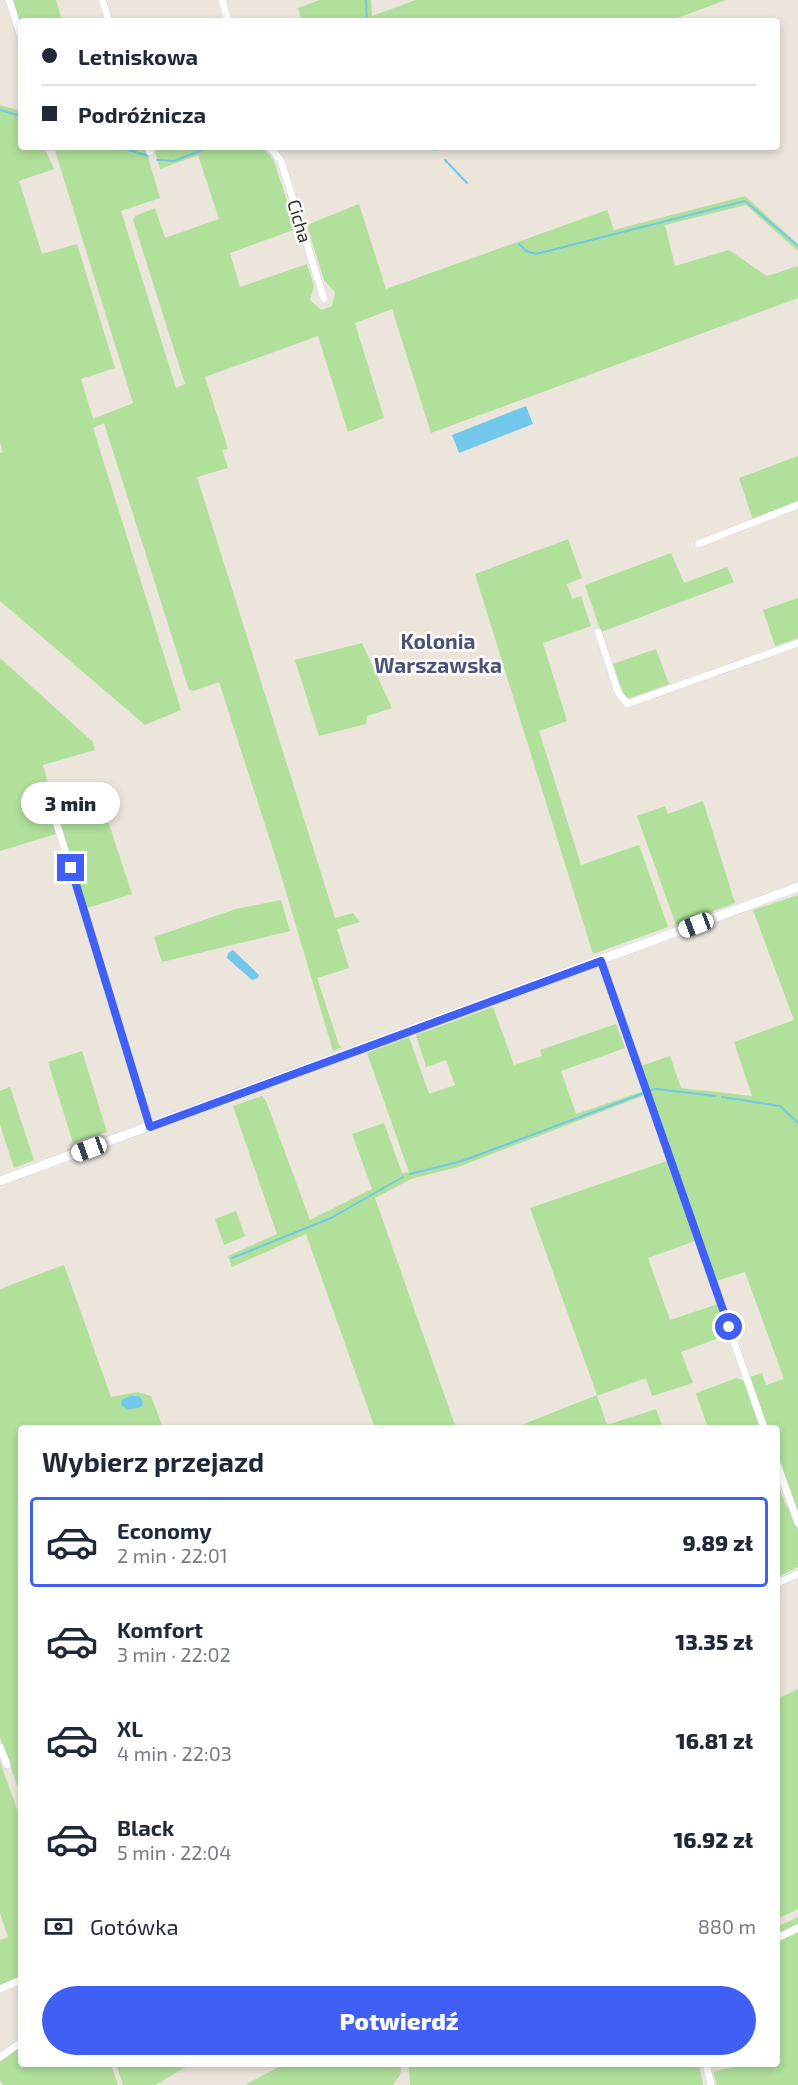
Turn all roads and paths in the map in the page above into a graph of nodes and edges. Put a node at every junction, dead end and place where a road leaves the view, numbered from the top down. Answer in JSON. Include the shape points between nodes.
{"nodes":[{"id":1,"x":9,"y":0,"type":"edge"},
{"id":2,"x":102,"y":0,"type":"edge"},
{"id":3,"x":222,"y":0,"type":"edge"},
{"id":4,"x":108,"y":18,"type":"edge"},
{"id":5,"x":227,"y":18,"type":"edge"},
{"id":6,"x":18,"y":28,"type":"edge"},
{"id":7,"x":272,"y":150,"type":"edge"},
{"id":8,"x":324,"y":299,"type":"dead end"},
{"id":9,"x":798,"y":505,"type":"edge"},
{"id":10,"x":698,"y":544,"type":"dead end"},
{"id":11,"x":598,"y":632,"type":"dead end"},
{"id":12,"x":798,"y":643,"type":"edge"},
{"id":13,"x":46,"y":789,"type":"dead end"},
{"id":14,"x":798,"y":887,"type":"edge"},
{"id":15,"x":601,"y":961,"type":"junction"},
{"id":16,"x":150,"y":1127,"type":"junction"},
{"id":17,"x":0,"y":1181,"type":"edge"},
{"id":18,"x":763,"y":1425,"type":"edge"},
{"id":19,"x":780,"y":1472,"type":"edge"},
{"id":20,"x":798,"y":1523,"type":"edge"},
{"id":21,"x":798,"y":1574,"type":"edge"},
{"id":22,"x":780,"y":1582,"type":"edge"},
{"id":23,"x":0,"y":1747,"type":"edge"},
{"id":24,"x":7,"y":1765,"type":"dead end"},
{"id":25,"x":798,"y":1928,"type":"edge"},
{"id":26,"x":780,"y":1937,"type":"edge"},
{"id":27,"x":18,"y":1981,"type":"edge"},
{"id":28,"x":0,"y":1989,"type":"edge"},
{"id":29,"x":18,"y":2044,"type":"edge"},
{"id":30,"x":0,"y":2056,"type":"edge"},
{"id":31,"x":707,"y":2067,"type":"edge"},
{"id":32,"x":711,"y":2085,"type":"edge"}],
"edges":[{"from":1,"to":6,"type":"street"},
{"from":2,"to":4,"type":"street"},
{"from":3,"to":5,"type":"street"},
{"from":7,"to":8,"type":"street","name":"Cicha","via":[[281,161]]},
{"from":9,"to":10,"type":"street"},
{"from":11,"to":12,"type":"street","via":[[618,692],[627,704]]},
{"from":13,"to":16,"type":"street"},
{"from":14,"to":15,"type":"street"},
{"from":15,"to":16,"type":"street"},
{"from":15,"to":18,"type":"street"},
{"from":16,"to":17,"type":"street"},
{"from":19,"to":20,"type":"street"},
{"from":21,"to":22,"type":"street"},
{"from":23,"to":24,"type":"street"},
{"from":25,"to":26,"type":"street"},
{"from":27,"to":28,"type":"street"},
{"from":29,"to":30,"type":"street"},
{"from":31,"to":32,"type":"street"}]}
